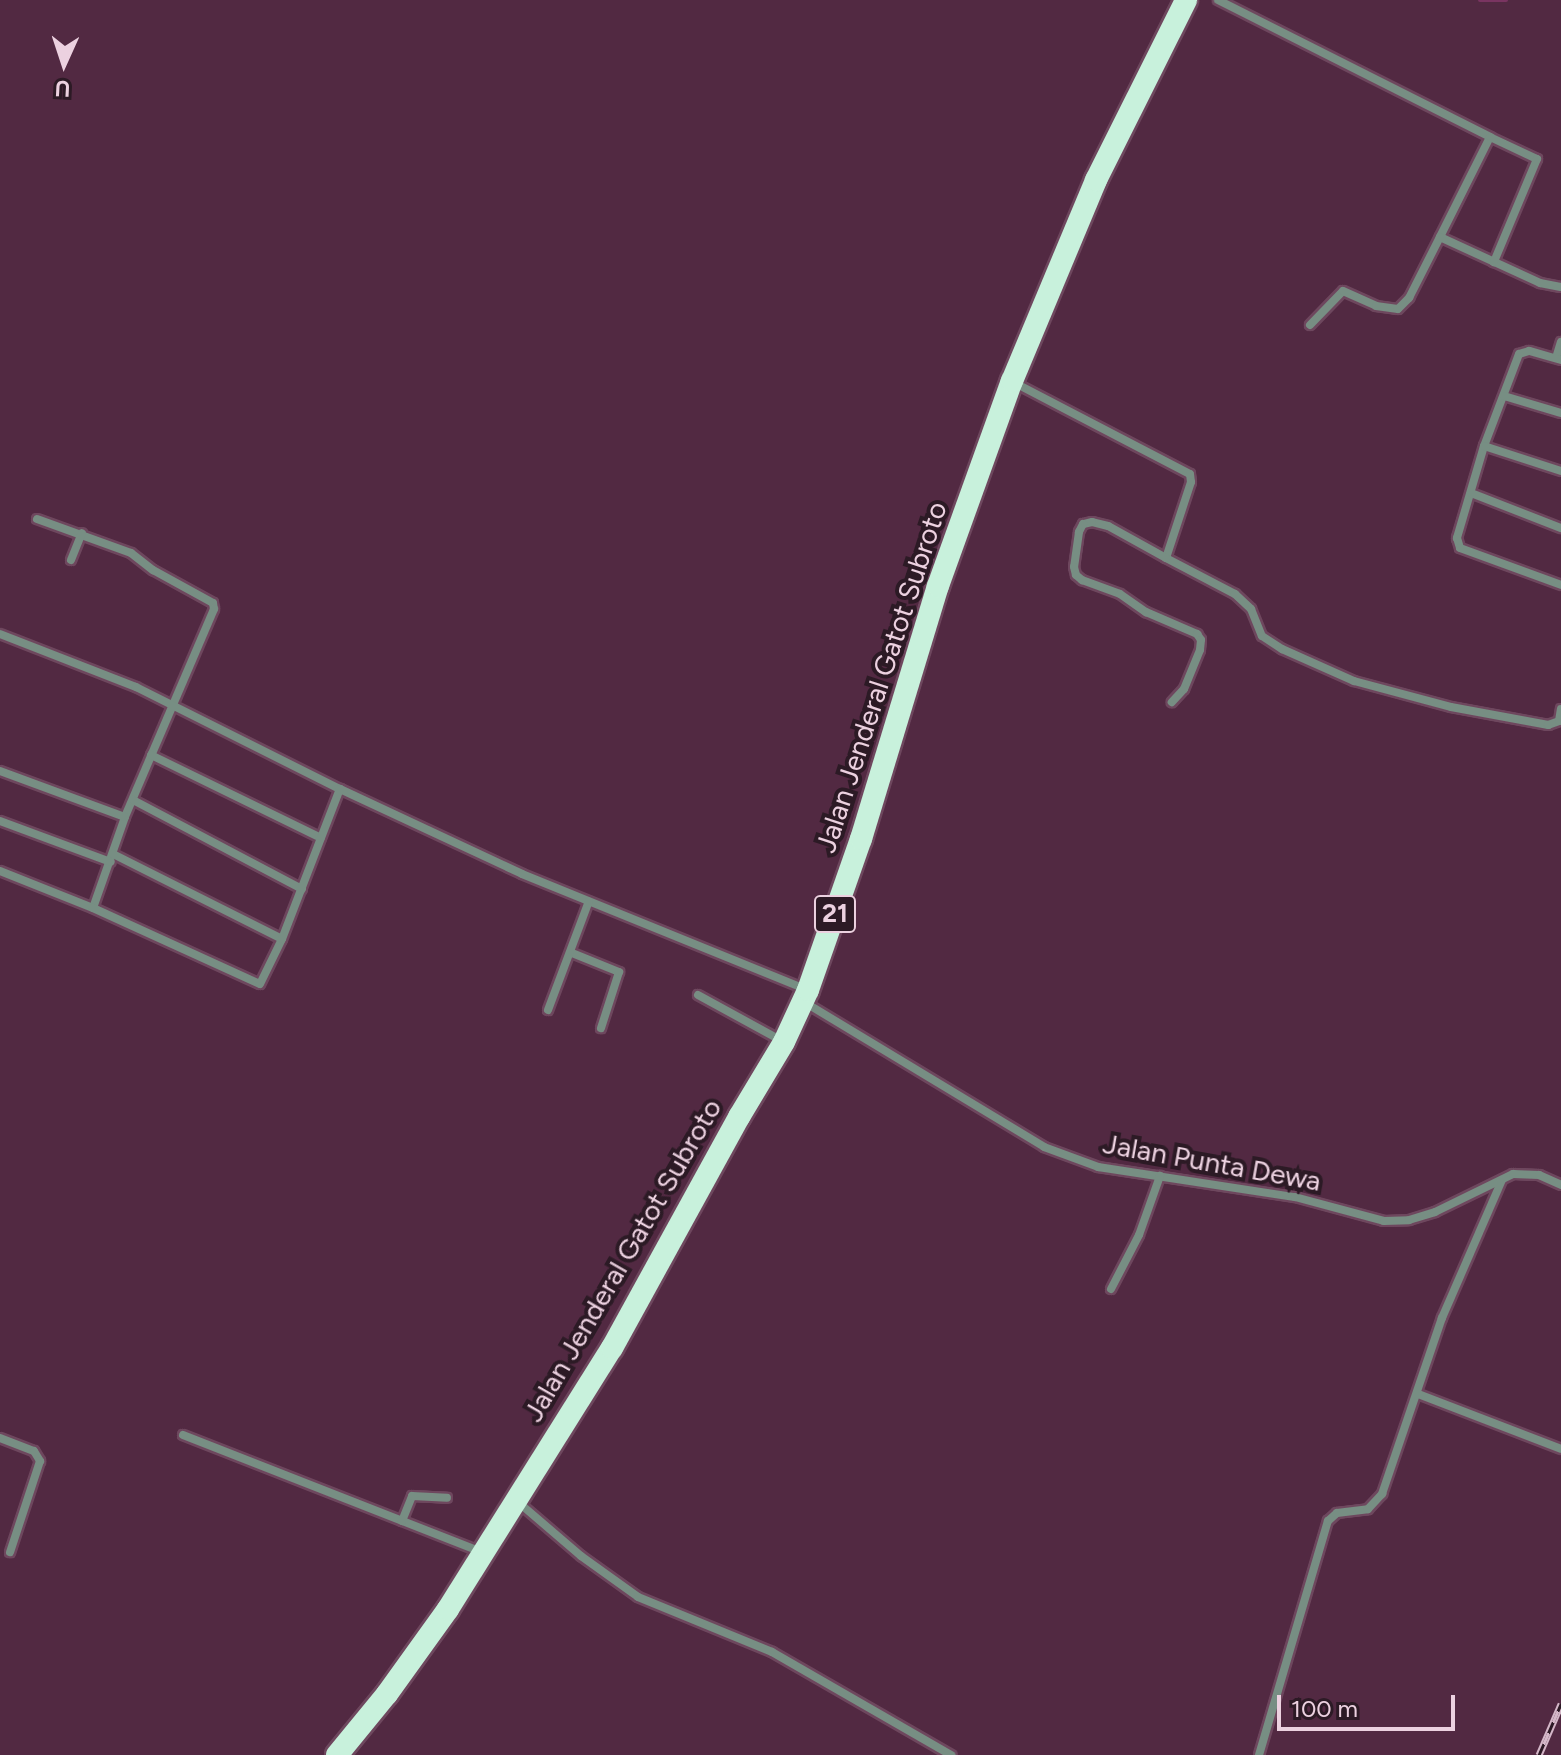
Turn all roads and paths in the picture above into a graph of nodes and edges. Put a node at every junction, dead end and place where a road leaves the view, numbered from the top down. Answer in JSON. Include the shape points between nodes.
{"nodes":[{"id":1,"x":1186,"y":0,"type":"edge"},
{"id":2,"x":1218,"y":0,"type":"edge"},
{"id":3,"x":1490,"y":137,"type":"junction"},
{"id":4,"x":1440,"y":237,"type":"junction"},
{"id":5,"x":1494,"y":262,"type":"junction"},
{"id":6,"x":1561,"y":287,"type":"edge"},
{"id":7,"x":1310,"y":325,"type":"dead end"},
{"id":8,"x":1561,"y":342,"type":"edge"},
{"id":9,"x":1558,"y":359,"type":"edge"},
{"id":10,"x":1012,"y":381,"type":"junction"},
{"id":11,"x":1504,"y":396,"type":"junction"},
{"id":12,"x":1561,"y":413,"type":"edge"},
{"id":13,"x":1484,"y":446,"type":"junction"},
{"id":14,"x":1561,"y":471,"type":"edge"},
{"id":15,"x":1471,"y":493,"type":"junction"},
{"id":16,"x":37,"y":519,"type":"dead end"},
{"id":17,"x":1561,"y":528,"type":"edge"},
{"id":18,"x":82,"y":533,"type":"junction"},
{"id":19,"x":1166,"y":558,"type":"junction"},
{"id":20,"x":71,"y":560,"type":"dead end"},
{"id":21,"x":1561,"y":585,"type":"edge"},
{"id":22,"x":0,"y":634,"type":"edge"},
{"id":23,"x":1172,"y":702,"type":"dead end"},
{"id":24,"x":172,"y":706,"type":"junction"},
{"id":25,"x":1561,"y":709,"type":"edge"},
{"id":26,"x":151,"y":755,"type":"junction"},
{"id":27,"x":0,"y":771,"type":"edge"},
{"id":28,"x":340,"y":789,"type":"junction"},
{"id":29,"x":133,"y":800,"type":"junction"},
{"id":30,"x":125,"y":817,"type":"junction"},
{"id":31,"x":0,"y":821,"type":"edge"},
{"id":32,"x":321,"y":838,"type":"junction"},
{"id":33,"x":112,"y":858,"type":"junction"},
{"id":34,"x":0,"y":871,"type":"edge"},
{"id":35,"x":302,"y":889,"type":"junction"},
{"id":36,"x":589,"y":901,"type":"junction"},
{"id":37,"x":93,"y":908,"type":"junction"},
{"id":38,"x":282,"y":939,"type":"junction"},
{"id":39,"x":572,"y":953,"type":"junction"},
{"id":40,"x":698,"y":995,"type":"dead end"},
{"id":41,"x":805,"y":996,"type":"junction"},
{"id":42,"x":548,"y":1010,"type":"dead end"},
{"id":43,"x":601,"y":1028,"type":"dead end"},
{"id":44,"x":784,"y":1042,"type":"junction"},
{"id":45,"x":1160,"y":1176,"type":"junction"},
{"id":46,"x":1502,"y":1179,"type":"junction"},
{"id":47,"x":1561,"y":1185,"type":"edge"},
{"id":48,"x":1111,"y":1289,"type":"dead end"},
{"id":49,"x":1418,"y":1394,"type":"junction"},
{"id":50,"x":183,"y":1435,"type":"dead end"},
{"id":51,"x":0,"y":1438,"type":"edge"},
{"id":52,"x":1561,"y":1449,"type":"edge"},
{"id":53,"x":447,"y":1498,"type":"dead end"},
{"id":54,"x":514,"y":1499,"type":"junction"},
{"id":55,"x":402,"y":1521,"type":"junction"},
{"id":56,"x":10,"y":1552,"type":"dead end"},
{"id":57,"x":482,"y":1552,"type":"junction"},
{"id":58,"x":337,"y":1755,"type":"edge"},
{"id":59,"x":951,"y":1755,"type":"edge"},
{"id":60,"x":1259,"y":1755,"type":"edge"}],
"edges":[{"from":1,"to":10,"type":"highway","name":"Jalan Jenderal Gatot Subroto","number":"21","via":[[1096,180]]},
{"from":2,"to":3,"type":"street"},
{"from":3,"to":4,"type":"street"},
{"from":3,"to":5,"type":"street","via":[[1537,159]]},
{"from":4,"to":5,"type":"street"},
{"from":4,"to":7,"type":"street","via":[[1398,309],[1343,291]]},
{"from":5,"to":6,"type":"street"},
{"from":8,"to":9,"type":"street"},
{"from":9,"to":11,"type":"street","via":[[1529,351],[1519,354]]},
{"from":10,"to":19,"type":"street","via":[[1190,474]]},
{"from":10,"to":41,"type":"highway","name":"Jalan Jenderal Gatot Subroto","number":"21","via":[[938,586],[861,839]]},
{"from":11,"to":12,"type":"street"},
{"from":11,"to":13,"type":"street"},
{"from":13,"to":14,"type":"street"},
{"from":13,"to":15,"type":"street"},
{"from":15,"to":17,"type":"street"},
{"from":15,"to":21,"type":"street","via":[[1457,538],[1460,548]]},
{"from":16,"to":18,"type":"street"},
{"from":18,"to":20,"type":"street"},
{"from":18,"to":24,"type":"street","via":[[139,557],[213,603]]},
{"from":19,"to":23,"type":"street","via":[[1092,522],[1079,532],[1074,567],[1082,580],[1197,634],[1200,650],[1184,689]]},
{"from":19,"to":25,"type":"street","via":[[1235,594],[1251,609],[1262,636],[1354,681],[1413,699],[1548,725],[1559,721]]},
{"from":22,"to":24,"type":"street","name":"Jalan Punta Dewa"},
{"from":24,"to":26,"type":"street"},
{"from":24,"to":28,"type":"street","name":"Jalan Punta Dewa"},
{"from":26,"to":29,"type":"street"},
{"from":26,"to":32,"type":"street"},
{"from":27,"to":30,"type":"street"},
{"from":28,"to":32,"type":"street"},
{"from":28,"to":36,"type":"street","name":"Jalan Punta Dewa"},
{"from":29,"to":30,"type":"street"},
{"from":29,"to":35,"type":"street"},
{"from":30,"to":33,"type":"street"},
{"from":31,"to":33,"type":"street"},
{"from":32,"to":35,"type":"street"},
{"from":33,"to":37,"type":"street"},
{"from":33,"to":38,"type":"street"},
{"from":34,"to":37,"type":"street"},
{"from":35,"to":38,"type":"street"},
{"from":36,"to":39,"type":"street"},
{"from":36,"to":41,"type":"street","name":"Jalan Punta Dewa"},
{"from":37,"to":38,"type":"street","via":[[255,984],[263,982]]},
{"from":39,"to":42,"type":"street"},
{"from":39,"to":43,"type":"street","via":[[619,972]]},
{"from":40,"to":44,"type":"street"},
{"from":41,"to":44,"type":"highway","name":"Jalan Jenderal Gatot Subroto","number":"21"},
{"from":41,"to":45,"type":"street","name":"Jalan Punta Dewa","via":[[1044,1147],[1098,1167]]},
{"from":44,"to":54,"type":"highway","name":"Jalan Jenderal Gatot Subroto","number":"21","via":[[612,1348]]},
{"from":45,"to":46,"type":"street","name":"Jalan Punta Dewa","via":[[1295,1197],[1384,1221],[1435,1212]]},
{"from":45,"to":48,"type":"street","via":[[1139,1235]]},
{"from":46,"to":47,"type":"street","via":[[1539,1175]]},
{"from":46,"to":49,"type":"street","via":[[1442,1318]]},
{"from":49,"to":52,"type":"street"},
{"from":49,"to":60,"type":"street","via":[[1382,1494],[1368,1509],[1337,1513],[1328,1521]]},
{"from":50,"to":55,"type":"street"},
{"from":51,"to":56,"type":"street","via":[[34,1451],[40,1461]]},
{"from":53,"to":55,"type":"street","via":[[412,1496]]},
{"from":54,"to":57,"type":"highway","name":"Jalan Jenderal Gatot Subroto","number":"21"},
{"from":54,"to":59,"type":"street","via":[[638,1597],[772,1652]]},
{"from":55,"to":57,"type":"street"},
{"from":57,"to":58,"type":"highway","name":"Jalan Jenderal Gatot Subroto","number":"21","via":[[412,1660]]}]}
